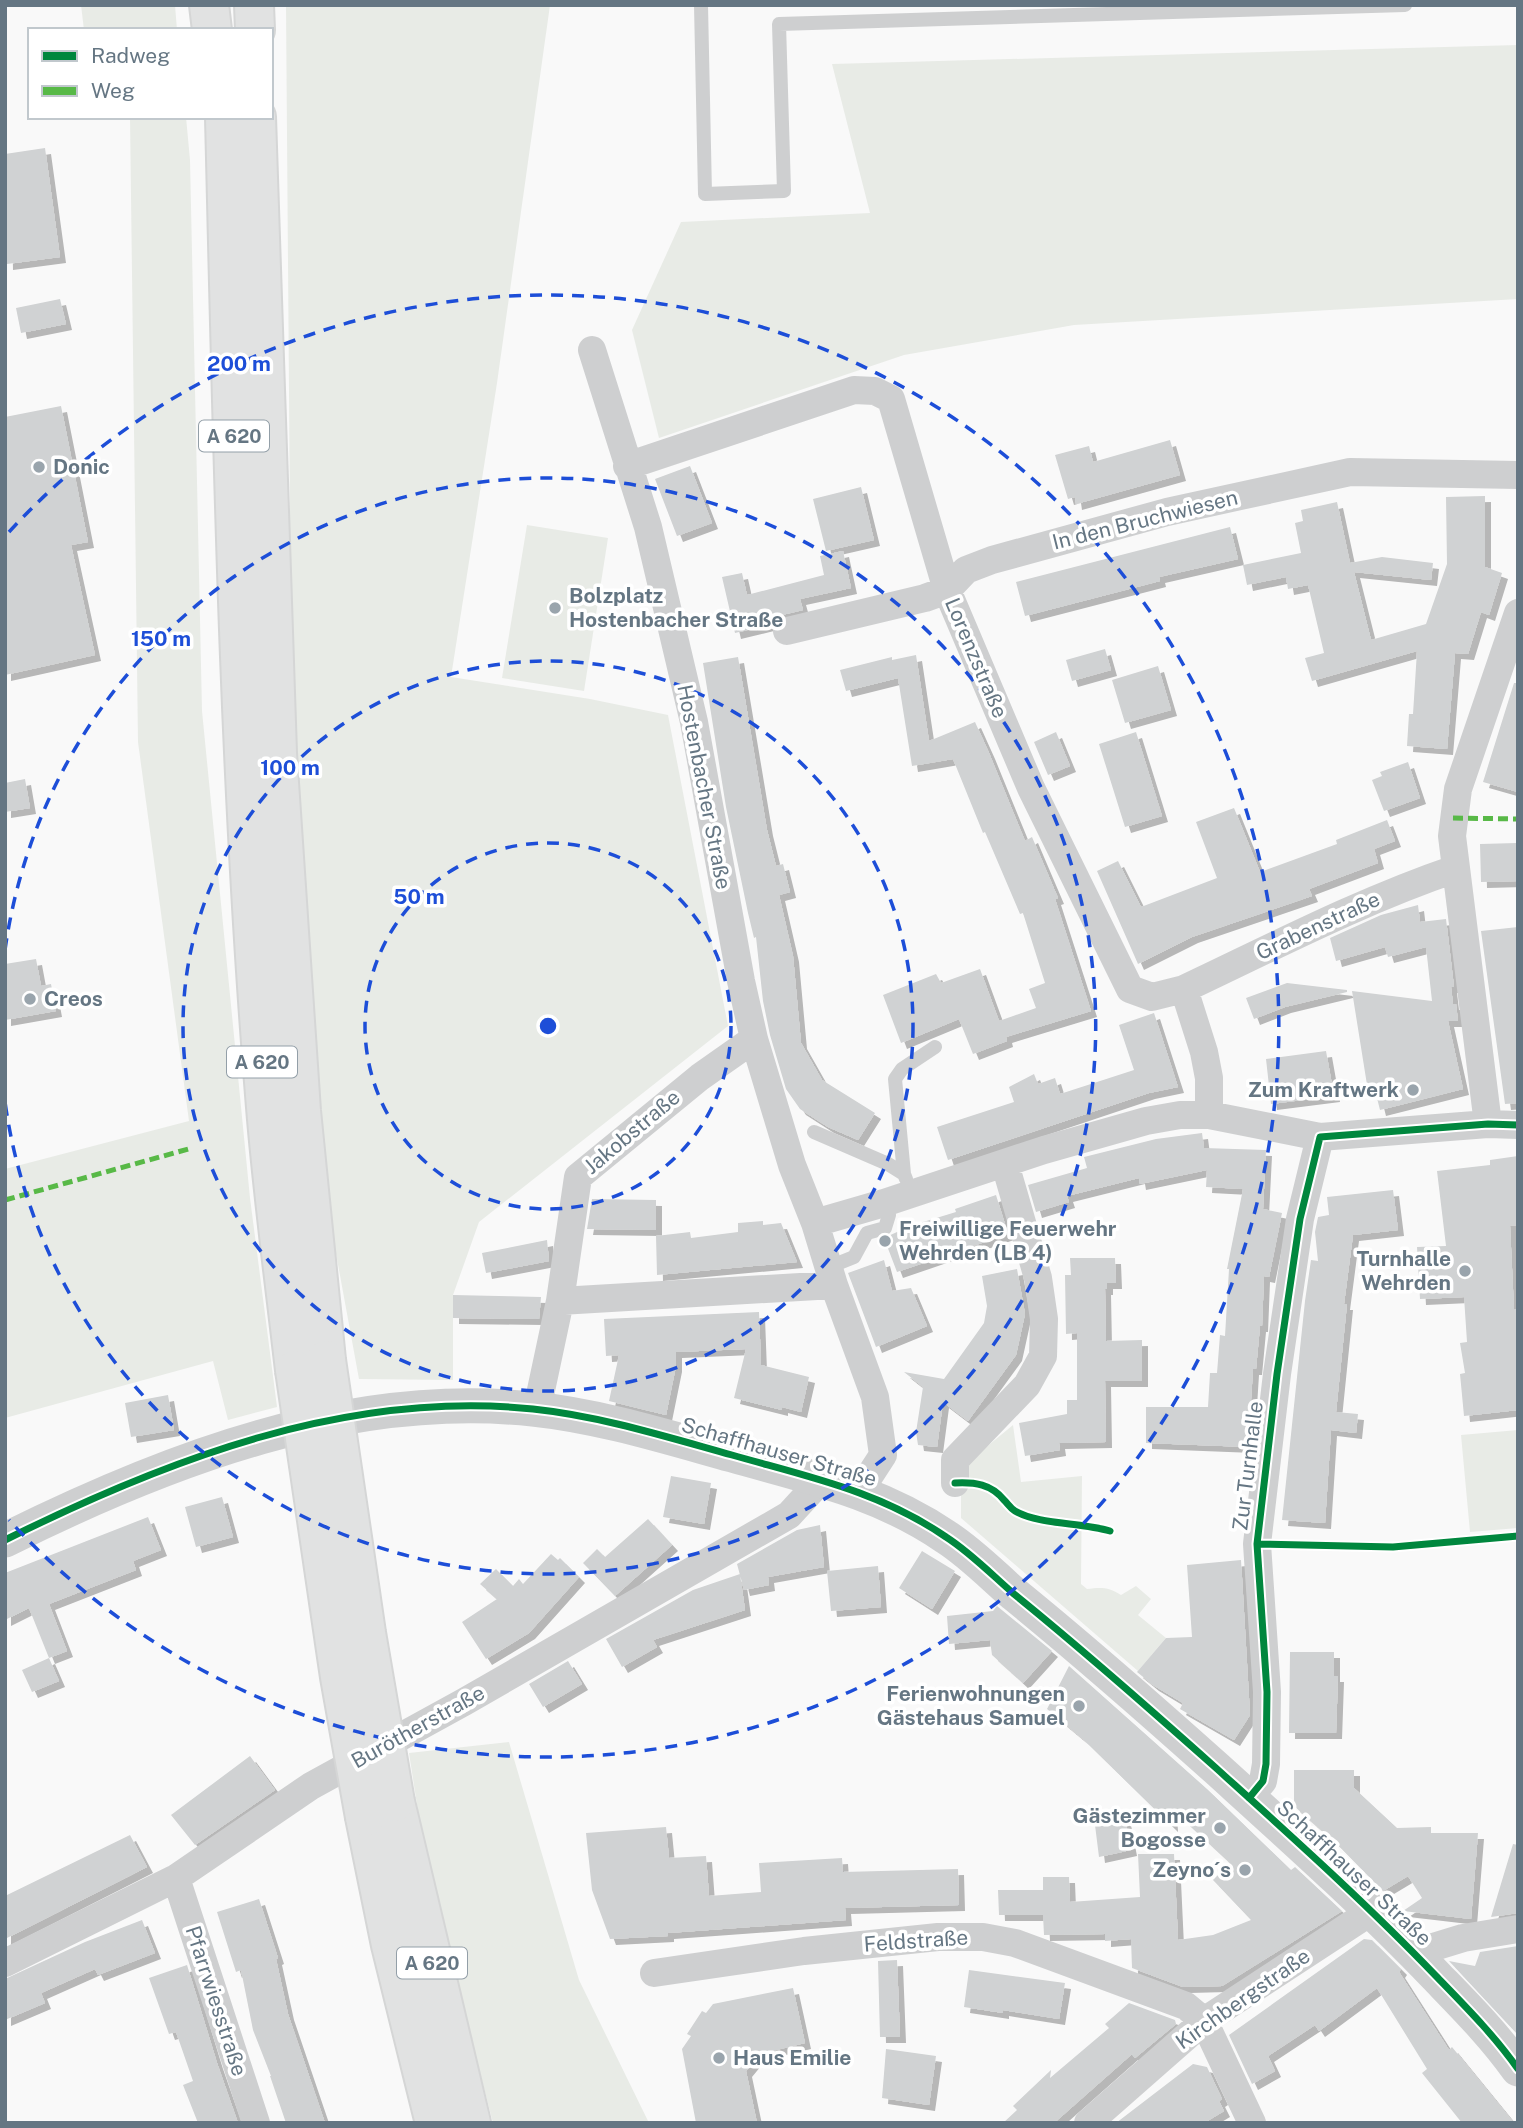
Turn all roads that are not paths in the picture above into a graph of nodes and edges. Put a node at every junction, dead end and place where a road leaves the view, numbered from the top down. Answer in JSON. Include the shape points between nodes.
{"nodes":[{"id":1,"x":209,"y":5,"type":"edge"},
{"id":2,"x":223,"y":5,"type":"edge"},
{"id":3,"x":254,"y":5,"type":"edge"},
{"id":4,"x":701,"y":5,"type":"edge"},
{"id":5,"x":1405,"y":5,"type":"edge"},
{"id":6,"x":212,"y":28,"type":"edge"},
{"id":7,"x":223,"y":28,"type":"edge"},
{"id":8,"x":255,"y":28,"type":"edge"},
{"id":9,"x":232,"y":119,"type":"edge"},
{"id":10,"x":592,"y":349,"type":"dead end"},
{"id":11,"x":627,"y":466,"type":"junction"},
{"id":12,"x":1518,"y":475,"type":"edge"},
{"id":13,"x":947,"y":590,"type":"junction"},
{"id":14,"x":1518,"y":613,"type":"edge"},
{"id":15,"x":787,"y":631,"type":"dead end"},
{"id":16,"x":1455,"y":869,"type":"junction"},
{"id":17,"x":1184,"y":989,"type":"junction"},
{"id":18,"x":754,"y":1040,"type":"junction"},
{"id":19,"x":935,"y":1047,"type":"dead end"},
{"id":20,"x":1209,"y":1115,"type":"junction"},
{"id":21,"x":1489,"y":1124,"type":"junction"},
{"id":22,"x":1518,"y":1125,"type":"edge"},
{"id":23,"x":814,"y":1132,"type":"dead end"},
{"id":24,"x":1320,"y":1137,"type":"junction"},
{"id":25,"x":1005,"y":1164,"type":"junction"},
{"id":26,"x":899,"y":1190,"type":"junction"},
{"id":27,"x":815,"y":1223,"type":"junction"},
{"id":28,"x":832,"y":1276,"type":"junction"},
{"id":29,"x":561,"y":1301,"type":"junction"},
{"id":30,"x":537,"y":1409,"type":"junction"},
{"id":31,"x":822,"y":1479,"type":"junction"},
{"id":32,"x":955,"y":1483,"type":"dead end"},
{"id":33,"x":859,"y":1492,"type":"junction"},
{"id":34,"x":5,"y":1540,"type":"edge"},
{"id":35,"x":1249,"y":1798,"type":"junction"},
{"id":36,"x":380,"y":1810,"type":"junction"},
{"id":37,"x":176,"y":1878,"type":"junction"},
{"id":38,"x":1372,"y":1910,"type":"junction"},
{"id":39,"x":1518,"y":1930,"type":"edge"},
{"id":40,"x":1414,"y":1953,"type":"junction"},
{"id":41,"x":5,"y":1963,"type":"edge"},
{"id":42,"x":654,"y":1973,"type":"dead end"},
{"id":43,"x":1204,"y":2021,"type":"junction"},
{"id":44,"x":1518,"y":2069,"type":"edge"},
{"id":45,"x":256,"y":2123,"type":"edge"},
{"id":46,"x":435,"y":2123,"type":"edge"},
{"id":47,"x":471,"y":2123,"type":"edge"},
{"id":48,"x":1088,"y":2123,"type":"edge"},
{"id":49,"x":1252,"y":2123,"type":"edge"}],
"edges":[{"from":1,"to":6,"type":"highway"},
{"from":2,"to":7,"type":"highway"},
{"from":3,"to":8,"type":"highway"},
{"from":4,"to":5,"type":"lane","via":[[705,194],[784,191],[779,24]]},
{"from":9,"to":36,"type":"highway","number":"A 620","bridge":true,"via":[[244,752],[266,1110],[310,1365],[340,1677]]},
{"from":10,"to":11,"type":"street","name":"Hostenbacher Straße"},
{"from":11,"to":13,"type":"street","name":"Lorenzstraße","via":[[854,390],[875,391],[891,399]]},
{"from":11,"to":18,"type":"street","name":"Hostenbacher Straße","via":[[648,527],[694,722]]},
{"from":12,"to":13,"type":"street","name":"In den Bruchwiesen","via":[[1350,472],[1167,512],[992,560],[966,570]]},
{"from":13,"to":15,"type":"street","name":"In den Bruchwiesen"},
{"from":13,"to":17,"type":"street","name":"Lorenzstraße","via":[[1031,788],[1130,989],[1152,997]]},
{"from":14,"to":16,"type":"street","via":[[1458,789],[1451,836]]},
{"from":16,"to":17,"type":"street","name":"Grabenstraße","via":[[1348,911]]},
{"from":16,"to":21,"type":"street"},
{"from":17,"to":20,"type":"street","via":[[1204,1052]]},
{"from":18,"to":27,"type":"street","name":"Hostenbacher Straße"},
{"from":18,"to":29,"type":"street","name":"Jakobstraße","via":[[700,1077],[578,1177]]},
{"from":19,"to":26,"type":"lane","via":[[895,1079]]},
{"from":20,"to":24,"type":"street"},
{"from":20,"to":25,"type":"street","via":[[1146,1121]]},
{"from":21,"to":22,"type":"street"},
{"from":21,"to":24,"type":"street"},
{"from":23,"to":26,"type":"lane","via":[[888,1164]]},
{"from":24,"to":35,"type":"street","name":"Zur Turnhalle","via":[[1300,1219],[1257,1544],[1267,1692],[1266,1764],[1263,1781]]},
{"from":25,"to":26,"type":"street"},
{"from":25,"to":32,"type":"street","via":[[1038,1278],[1043,1356],[1027,1385],[956,1460]]},
{"from":26,"to":27,"type":"street"},
{"from":26,"to":28,"type":"lane","via":[[885,1228],[867,1233],[854,1257]]},
{"from":27,"to":28,"type":"street","name":"Hostenbacher Straße"},
{"from":28,"to":29,"type":"street"},
{"from":28,"to":33,"type":"street","name":"Hostenbacher Straße","via":[[875,1397],[883,1455]]},
{"from":29,"to":30,"type":"street","name":"Jakobstraße"},
{"from":30,"to":31,"type":"street","name":"Schaffhauser Straße","via":[[637,1429]]},
{"from":30,"to":34,"type":"street","name":"Schaffhauser Straße","via":[[453,1406],[346,1416],[236,1444],[123,1486]]},
{"from":31,"to":33,"type":"street","name":"Schaffhauser Straße"},
{"from":31,"to":37,"type":"street","name":"Burötherstraße","via":[[789,1515],[311,1786]]},
{"from":33,"to":35,"type":"street","name":"Schaffhauser Straße","via":[[886,1501],[950,1539]]},
{"from":35,"to":38,"type":"street","name":"Schaffhauser Straße"},
{"from":36,"to":46,"type":"highway","number":"A 620","via":[[391,1945]]},
{"from":36,"to":47,"type":"highway","number":"A 620"},
{"from":37,"to":41,"type":"street","name":"Burötherstraße"},
{"from":37,"to":45,"type":"street","name":"Pfarrwiesstraße"},
{"from":38,"to":40,"type":"street","name":"Schaffhauser Straße"},
{"from":38,"to":43,"type":"street","name":"Kirchbergstraße"},
{"from":39,"to":40,"type":"street","via":[[1463,1938]]},
{"from":40,"to":44,"type":"street","name":"Schaffhauser Straße"},
{"from":42,"to":43,"type":"street","name":"Feldstraße","via":[[817,1950],[938,1937],[983,1937],[1015,1944],[1185,2006]]},
{"from":43,"to":48,"type":"street","name":"Kirchbergstraße"},
{"from":43,"to":49,"type":"street"}]}
